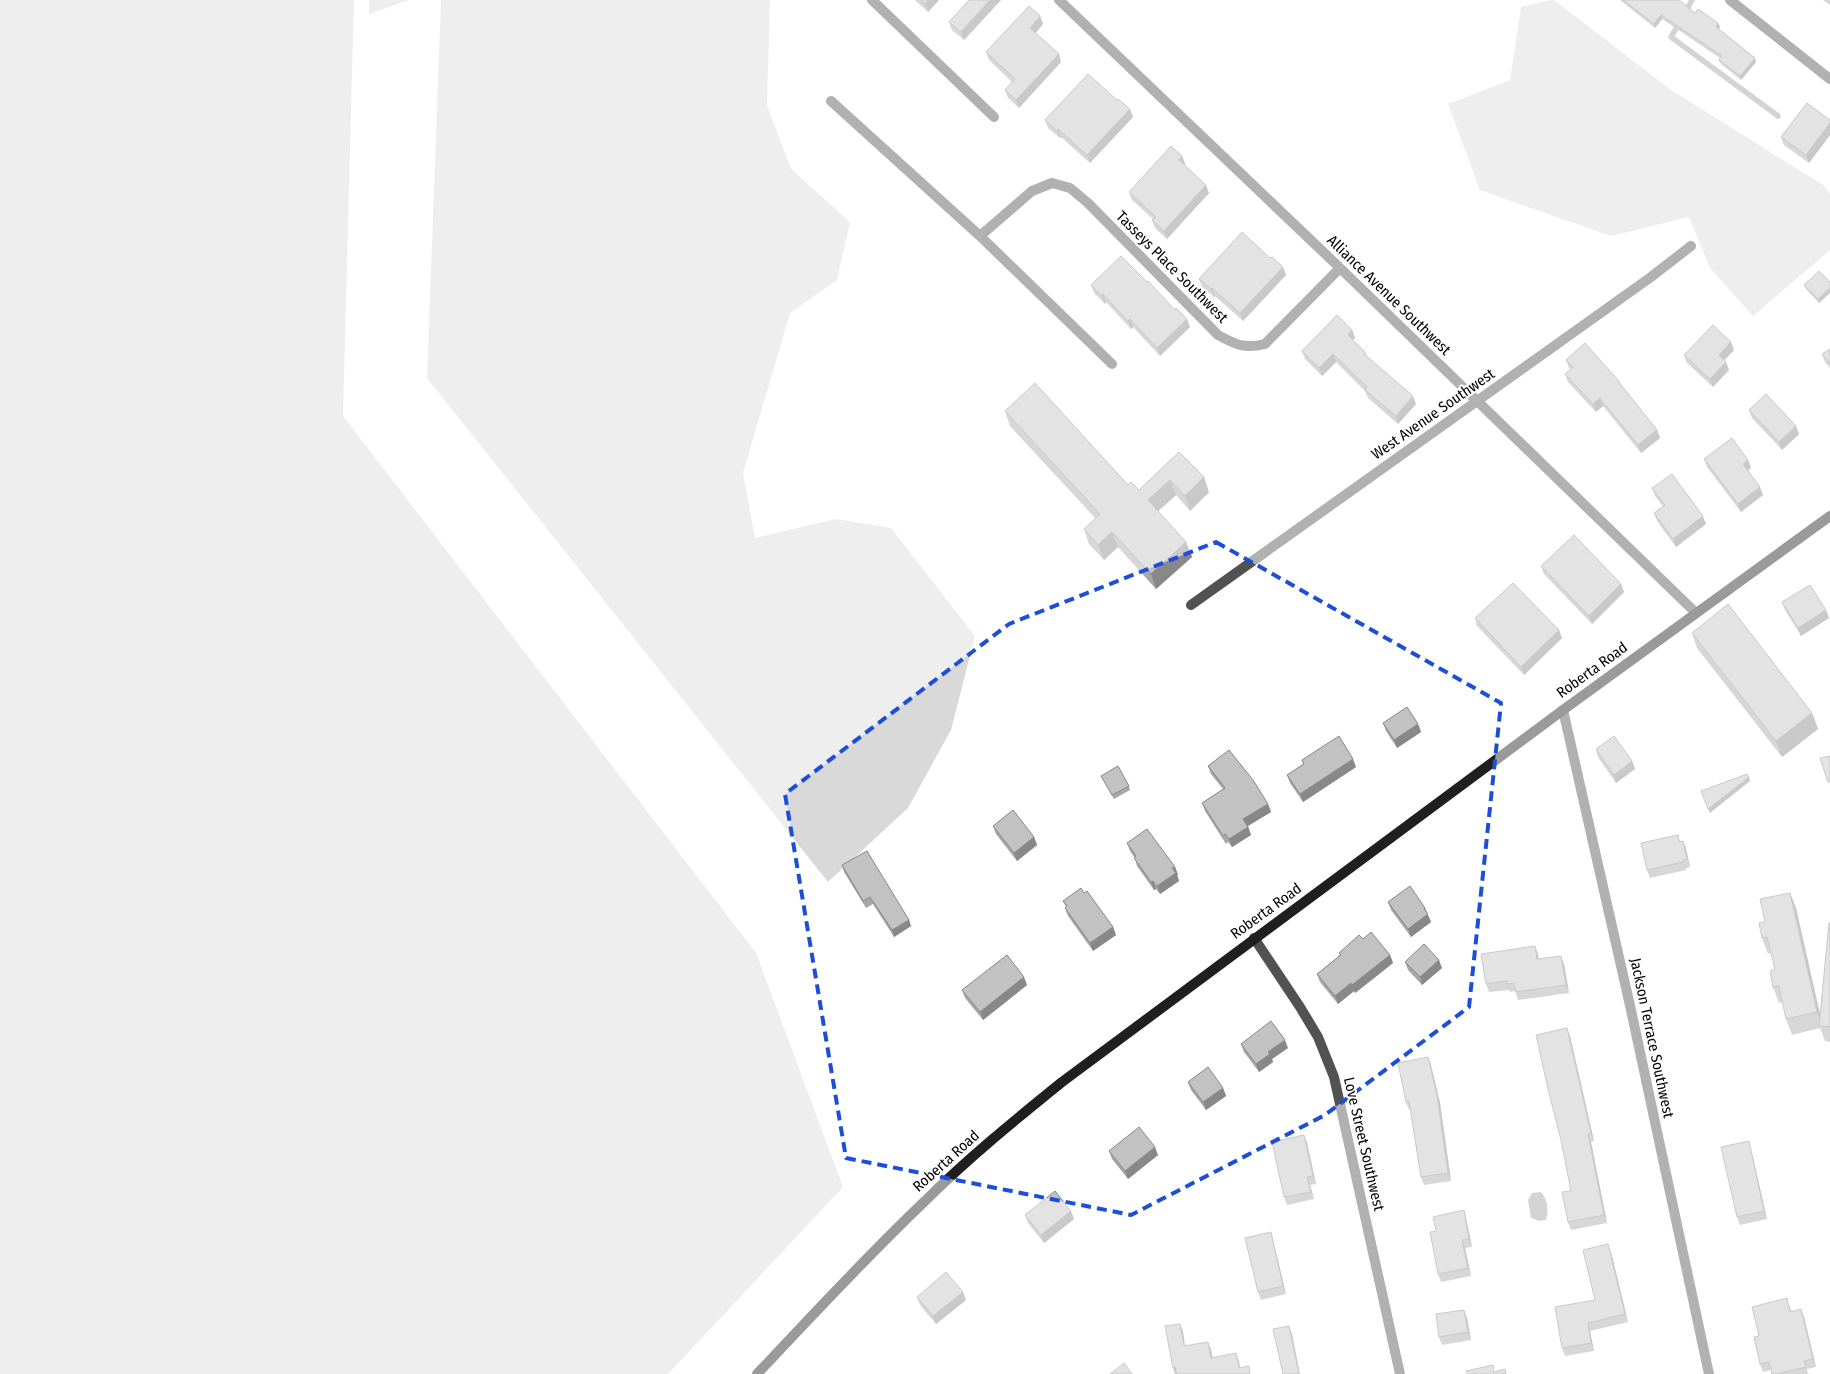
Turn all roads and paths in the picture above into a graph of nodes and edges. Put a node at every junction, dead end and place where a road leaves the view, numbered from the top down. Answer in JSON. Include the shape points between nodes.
{"nodes":[{"id":1,"x":872,"y":0,"type":"edge"},
{"id":2,"x":1059,"y":0,"type":"edge"},
{"id":3,"x":1730,"y":0,"type":"edge"},
{"id":4,"x":1830,"y":80,"type":"edge"},
{"id":5,"x":831,"y":101,"type":"dead end"},
{"id":6,"x":994,"y":117,"type":"dead end"},
{"id":7,"x":980,"y":236,"type":"junction"},
{"id":8,"x":1691,"y":246,"type":"dead end"},
{"id":9,"x":1340,"y":268,"type":"junction"},
{"id":10,"x":1112,"y":364,"type":"dead end"},
{"id":11,"x":1477,"y":401,"type":"junction"},
{"id":12,"x":1830,"y":516,"type":"edge"},
{"id":13,"x":1191,"y":605,"type":"dead end"},
{"id":14,"x":1696,"y":613,"type":"junction"},
{"id":15,"x":1563,"y":710,"type":"junction"},
{"id":16,"x":1254,"y":938,"type":"junction"},
{"id":17,"x":757,"y":1374,"type":"edge"},
{"id":18,"x":1400,"y":1374,"type":"edge"},
{"id":19,"x":1709,"y":1374,"type":"edge"}],
"edges":[{"from":1,"to":6,"type":"street"},
{"from":2,"to":9,"type":"street","name":"Alliance Avenue Southwest"},
{"from":3,"to":4,"type":"street"},
{"from":5,"to":7,"type":"street"},
{"from":7,"to":9,"type":"street","name":"Tasseys Place Southwest","via":[[1032,191],[1052,183],[1070,188],[1218,335],[1250,347],[1265,344]]},
{"from":7,"to":10,"type":"street"},
{"from":8,"to":11,"type":"street","name":"West Avenue Southwest"},
{"from":9,"to":11,"type":"street","name":"Alliance Avenue Southwest"},
{"from":11,"to":13,"type":"street","name":"West Avenue Southwest"},
{"from":11,"to":14,"type":"street","name":"Alliance Avenue Southwest"},
{"from":12,"to":14,"type":"street","name":"Roberta Road"},
{"from":14,"to":15,"type":"street","name":"Roberta Road"},
{"from":15,"to":16,"type":"street","name":"Roberta Road"},
{"from":15,"to":19,"type":"street","name":"Jackson Terrace Southwest"},
{"from":16,"to":17,"type":"street","name":"Roberta Road","via":[[1012,1122],[925,1200]]},
{"from":16,"to":18,"type":"street","name":"Love Street Southwest","via":[[1318,1037],[1334,1077]]}]}
